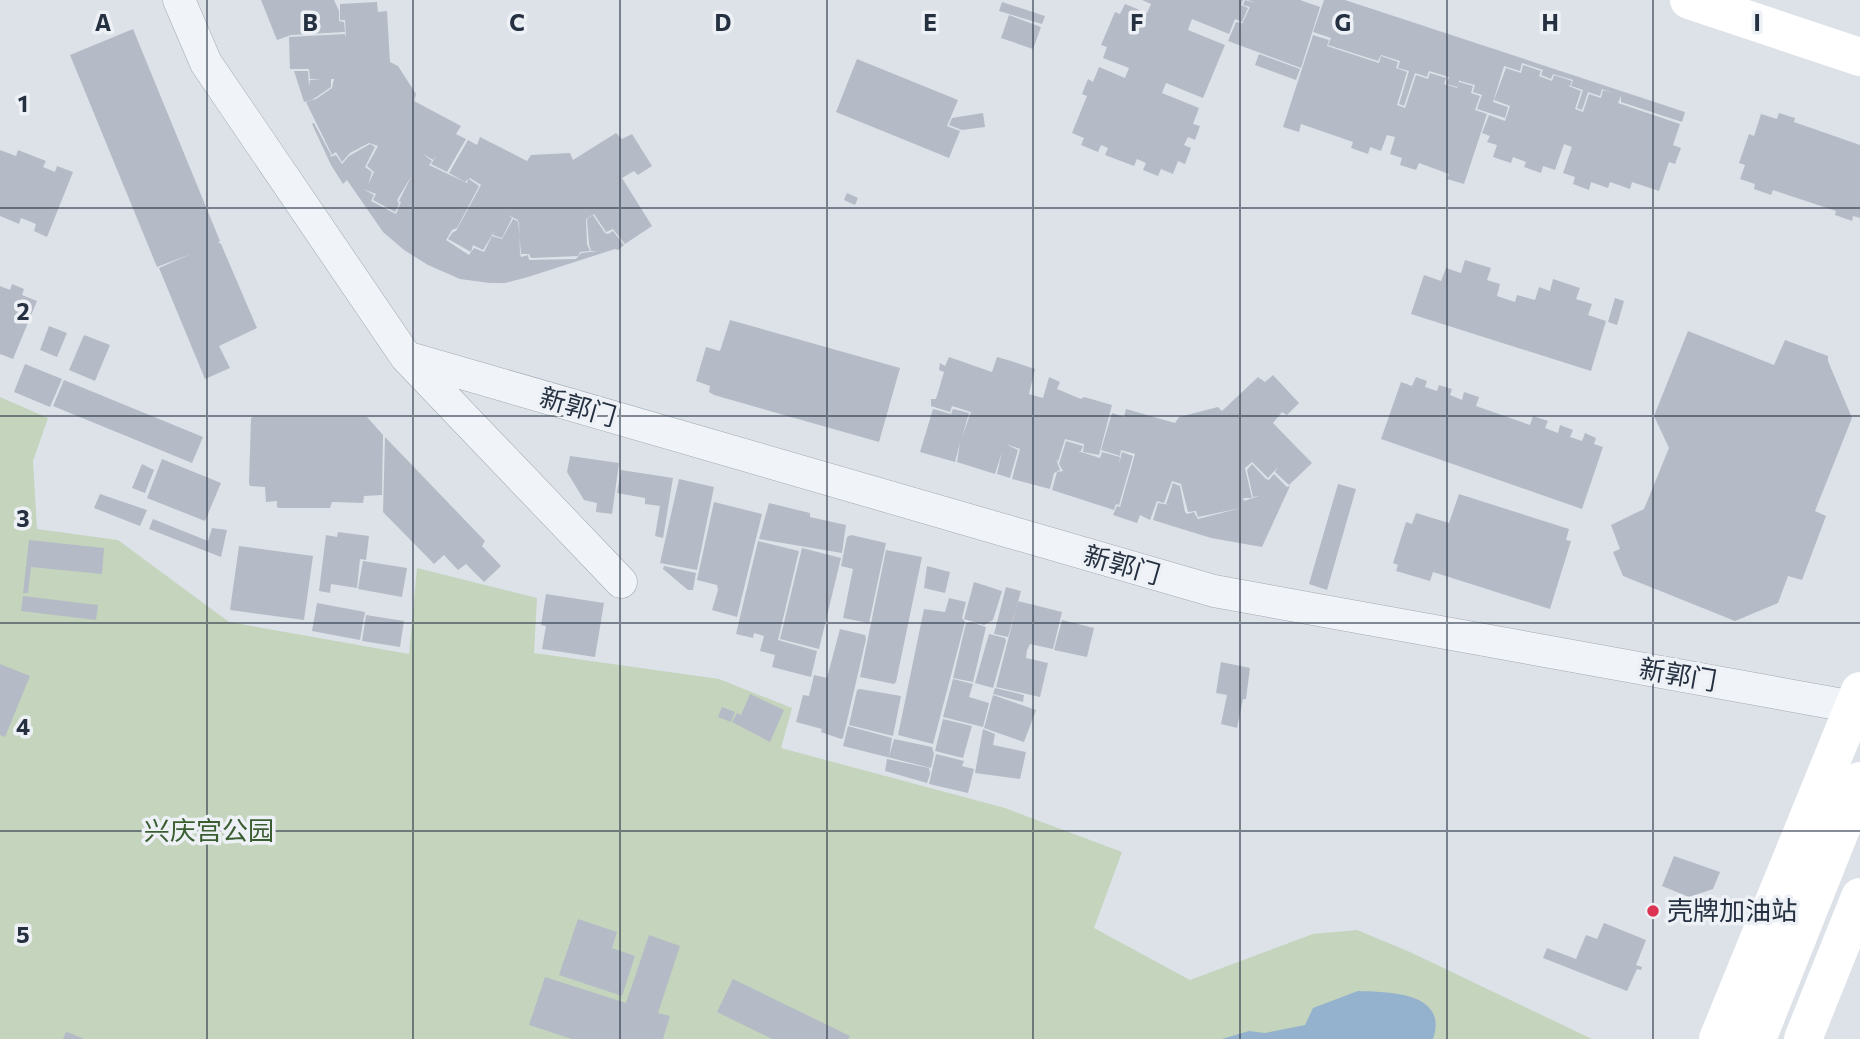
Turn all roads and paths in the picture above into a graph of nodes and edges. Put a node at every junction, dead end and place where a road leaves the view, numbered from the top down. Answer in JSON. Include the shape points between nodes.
{"nodes":[{"id":1,"x":178,"y":0,"type":"edge"},
{"id":2,"x":1689,"y":0,"type":"edge"},
{"id":3,"x":1860,"y":57,"type":"edge"},
{"id":4,"x":406,"y":357,"type":"junction"},
{"id":5,"x":621,"y":582,"type":"dead end"},
{"id":6,"x":1858,"y":704,"type":"edge"},
{"id":7,"x":1860,"y":783,"type":"edge"},
{"id":8,"x":1860,"y":897,"type":"edge"},
{"id":9,"x":1718,"y":1039,"type":"edge"},
{"id":10,"x":1757,"y":1039,"type":"edge"},
{"id":11,"x":1803,"y":1039,"type":"edge"}],
"edges":[{"from":1,"to":4,"type":"street","via":[[206,62]]},
{"from":2,"to":3,"type":"street"},
{"from":4,"to":5,"type":"street"},
{"from":4,"to":6,"type":"street","name":"新郭门","via":[[1214,592]]},
{"from":6,"to":7,"type":"street"},
{"from":6,"to":9,"type":"street"},
{"from":7,"to":10,"type":"street"},
{"from":8,"to":11,"type":"street"}]}
